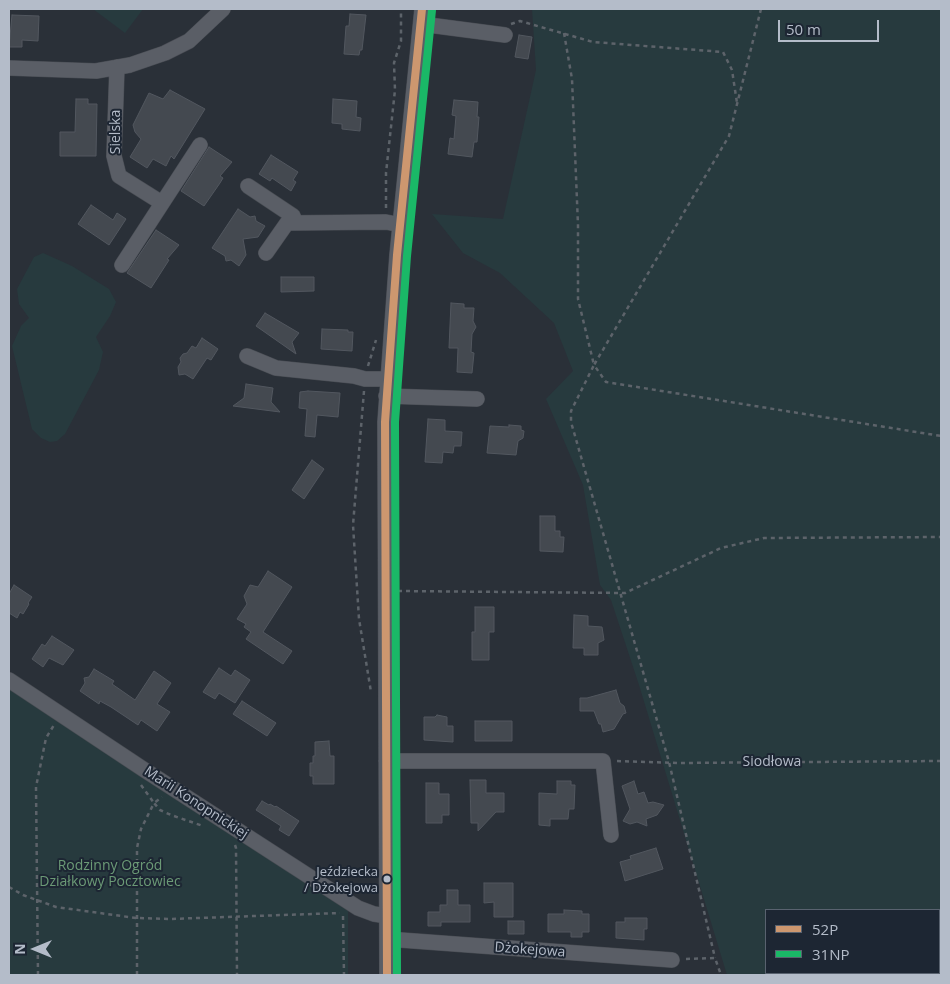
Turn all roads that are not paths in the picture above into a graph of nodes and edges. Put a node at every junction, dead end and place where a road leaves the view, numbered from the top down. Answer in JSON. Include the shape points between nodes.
{"nodes":[{"id":1,"x":223,"y":9,"type":"edge"},
{"id":2,"x":421,"y":16,"type":"edge"},
{"id":3,"x":505,"y":35,"type":"dead end"},
{"id":4,"x":117,"y":67,"type":"junction"},
{"id":5,"x":9,"y":68,"type":"edge"},
{"id":6,"x":200,"y":145,"type":"dead end"},
{"id":7,"x":248,"y":186,"type":"dead end"},
{"id":8,"x":162,"y":203,"type":"junction"},
{"id":9,"x":295,"y":222,"type":"junction"},
{"id":10,"x":401,"y":225,"type":"junction"},
{"id":11,"x":266,"y":253,"type":"dead end"},
{"id":12,"x":122,"y":265,"type":"dead end"},
{"id":13,"x":247,"y":356,"type":"dead end"},
{"id":14,"x":388,"y":379,"type":"junction"},
{"id":15,"x":386,"y":396,"type":"junction"},
{"id":16,"x":477,"y":399,"type":"dead end"},
{"id":17,"x":9,"y":680,"type":"edge"},
{"id":18,"x":386,"y":761,"type":"junction"},
{"id":19,"x":611,"y":835,"type":"dead end"},
{"id":20,"x":387,"y":916,"type":"junction"},
{"id":21,"x":387,"y":939,"type":"junction"},
{"id":22,"x":672,"y":960,"type":"road end"},
{"id":23,"x":387,"y":975,"type":"edge"}],
"edges":[{"from":1,"to":4,"type":"street","via":[[189,42],[165,53]]},
{"from":2,"to":3,"type":"street"},
{"from":2,"to":10,"type":"street"},
{"from":4,"to":5,"type":"street","via":[[96,71]]},
{"from":4,"to":8,"type":"street","name":"Sielska","via":[[114,156],[119,176]]},
{"from":6,"to":8,"type":"street"},
{"from":7,"to":9,"type":"street","via":[[293,216]]},
{"from":8,"to":12,"type":"street"},
{"from":9,"to":10,"type":"street","via":[[386,222]]},
{"from":9,"to":11,"type":"street","via":[[287,223]]},
{"from":10,"to":14,"type":"street"},
{"from":13,"to":14,"type":"street","via":[[276,368]]},
{"from":14,"to":15,"type":"street"},
{"from":15,"to":16,"type":"street"},
{"from":15,"to":18,"type":"street"},
{"from":17,"to":20,"type":"street","name":"Marii Konopnickiej","via":[[358,908]]},
{"from":18,"to":19,"type":"street","via":[[603,761]]},
{"from":18,"to":20,"type":"street"},
{"from":20,"to":21,"type":"street"},
{"from":21,"to":22,"type":"street","name":"Dżokejowa"},
{"from":21,"to":23,"type":"street"}]}
